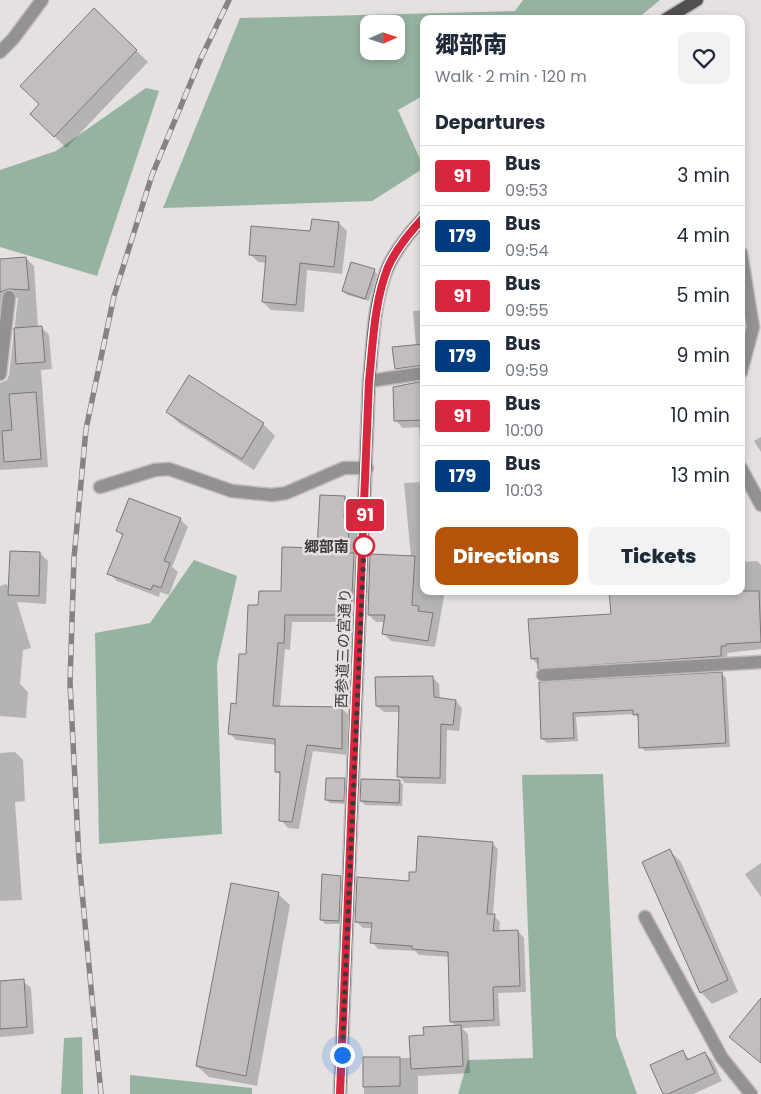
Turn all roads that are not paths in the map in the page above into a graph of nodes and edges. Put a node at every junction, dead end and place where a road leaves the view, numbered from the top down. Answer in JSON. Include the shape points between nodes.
{"nodes":[{"id":1,"x":42,"y":0,"type":"edge"},
{"id":2,"x":697,"y":0,"type":"edge"},
{"id":3,"x":673,"y":15,"type":"edge"},
{"id":4,"x":0,"y":52,"type":"edge"},
{"id":5,"x":420,"y":222,"type":"edge"},
{"id":6,"x":9,"y":298,"type":"dead end"},
{"id":7,"x":745,"y":303,"type":"edge"},
{"id":8,"x":747,"y":328,"type":"edge"},
{"id":9,"x":745,"y":343,"type":"edge"},
{"id":10,"x":0,"y":374,"type":"edge"},
{"id":11,"x":420,"y":374,"type":"edge"},
{"id":12,"x":369,"y":381,"type":"junction"},
{"id":13,"x":367,"y":468,"type":"junction"},
{"id":14,"x":745,"y":475,"type":"edge"},
{"id":15,"x":100,"y":487,"type":"dead end"},
{"id":16,"x":761,"y":505,"type":"edge"},
{"id":17,"x":761,"y":662,"type":"edge"},
{"id":18,"x":543,"y":675,"type":"dead end"},
{"id":19,"x":645,"y":916,"type":"dead end"},
{"id":20,"x":340,"y":1094,"type":"edge"},
{"id":21,"x":752,"y":1094,"type":"edge"}],
"edges":[{"from":1,"to":4,"type":"street"},
{"from":2,"to":3,"type":"main road"},
{"from":5,"to":12,"type":"main road","name":"西参道三の宮通り","via":[[388,267],[377,311]]},
{"from":6,"to":10,"type":"street"},
{"from":7,"to":8,"type":"street"},
{"from":8,"to":9,"type":"street"},
{"from":11,"to":12,"type":"street"},
{"from":12,"to":13,"type":"main road","name":"西参道三の宮通り"},
{"from":13,"to":15,"type":"street","via":[[344,468],[286,494],[272,495],[232,491],[169,470],[155,470]]},
{"from":13,"to":20,"type":"main road","name":"西参道三の宮通り"},
{"from":14,"to":16,"type":"street"},
{"from":17,"to":18,"type":"street"},
{"from":19,"to":21,"type":"street","via":[[722,1058]]}]}
